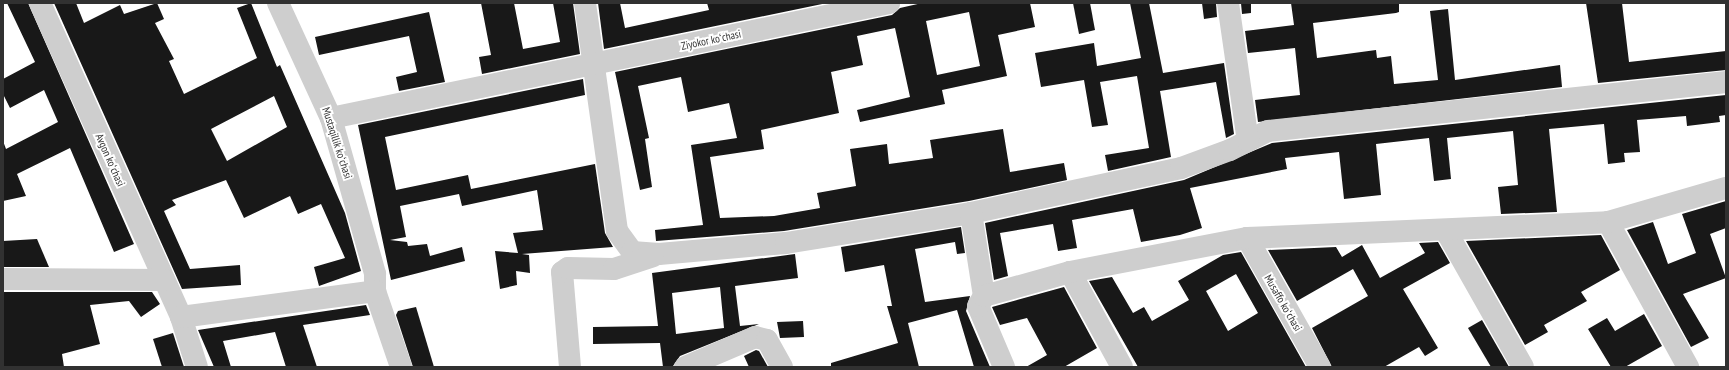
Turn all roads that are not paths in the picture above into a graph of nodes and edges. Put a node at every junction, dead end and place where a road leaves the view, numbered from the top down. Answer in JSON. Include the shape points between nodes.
{"nodes":[{"id":1,"x":40,"y":3,"type":"edge"},
{"id":2,"x":278,"y":3,"type":"edge"},
{"id":3,"x":585,"y":3,"type":"edge"},
{"id":4,"x":889,"y":3,"type":"edge"},
{"id":5,"x":1228,"y":3,"type":"edge"},
{"id":6,"x":595,"y":65,"type":"junction"},
{"id":7,"x":1726,"y":82,"type":"edge"},
{"id":8,"x":331,"y":118,"type":"junction"},
{"id":9,"x":1248,"y":141,"type":"junction"},
{"id":10,"x":1726,"y":188,"type":"edge"},
{"id":11,"x":971,"y":213,"type":"junction"},
{"id":12,"x":1608,"y":222,"type":"junction"},
{"id":13,"x":1446,"y":231,"type":"junction"},
{"id":14,"x":1246,"y":238,"type":"junction"},
{"id":15,"x":659,"y":254,"type":"junction"},
{"id":16,"x":1070,"y":272,"type":"junction"},
{"id":17,"x":3,"y":279,"type":"edge"},
{"id":18,"x":164,"y":280,"type":"junction"},
{"id":19,"x":375,"y":291,"type":"junction"},
{"id":20,"x":984,"y":296,"type":"junction"},
{"id":21,"x":181,"y":317,"type":"junction"},
{"id":22,"x":197,"y":367,"type":"edge"},
{"id":23,"x":401,"y":367,"type":"edge"},
{"id":24,"x":570,"y":367,"type":"edge"},
{"id":25,"x":685,"y":367,"type":"edge"},
{"id":26,"x":782,"y":367,"type":"edge"},
{"id":27,"x":1004,"y":367,"type":"edge"},
{"id":28,"x":1122,"y":367,"type":"edge"},
{"id":29,"x":1320,"y":367,"type":"edge"},
{"id":30,"x":1523,"y":367,"type":"edge"},
{"id":31,"x":1688,"y":367,"type":"edge"}],
"edges":[{"from":1,"to":18,"type":"street","name":"Avgon koʻchasi"},
{"from":2,"to":8,"type":"street","name":"Mustaqillik koʻchasi"},
{"from":3,"to":6,"type":"street"},
{"from":4,"to":6,"type":"street","name":"Ziyokor koʻchasi"},
{"from":5,"to":9,"type":"street"},
{"from":6,"to":8,"type":"street","name":"Ziyokor koʻchasi"},
{"from":6,"to":15,"type":"street","via":[[617,231],[632,252]]},
{"from":7,"to":9,"type":"street","via":[[1302,125],[1268,131]]},
{"from":8,"to":19,"type":"street","name":"Mustaqillik koʻchasi","via":[[375,274]]},
{"from":9,"to":11,"type":"street","via":[[1181,168]]},
{"from":10,"to":12,"type":"street"},
{"from":11,"to":15,"type":"street","via":[[786,243]]},
{"from":11,"to":20,"type":"street"},
{"from":12,"to":13,"type":"street"},
{"from":12,"to":31,"type":"street"},
{"from":13,"to":14,"type":"street"},
{"from":13,"to":30,"type":"street"},
{"from":14,"to":16,"type":"street"},
{"from":14,"to":29,"type":"street","name":"Musaffo koʻchasi"},
{"from":15,"to":24,"type":"street","via":[[614,269],[568,268],[562,272]]},
{"from":16,"to":20,"type":"street"},
{"from":16,"to":28,"type":"street"},
{"from":17,"to":18,"type":"street"},
{"from":18,"to":21,"type":"street","name":"Avgon koʻchasi"},
{"from":19,"to":21,"type":"street"},
{"from":19,"to":23,"type":"street","name":"Mustaqillik koʻchasi"},
{"from":20,"to":27,"type":"street","via":[[978,306]]},
{"from":21,"to":22,"type":"street","name":"Avgon koʻchasi"},
{"from":25,"to":26,"type":"street","via":[[755,338],[767,340]]}]}
